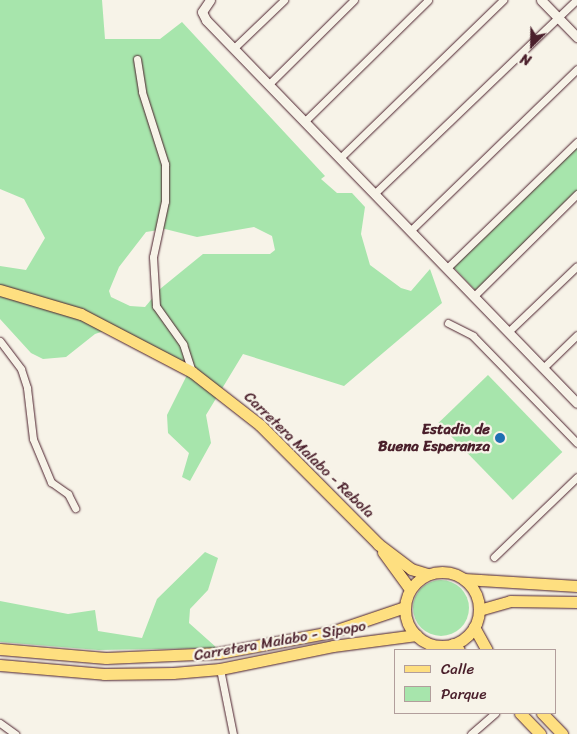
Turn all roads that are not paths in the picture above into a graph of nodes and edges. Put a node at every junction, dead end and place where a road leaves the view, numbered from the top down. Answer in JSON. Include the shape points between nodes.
{"nodes":[{"id":1,"x":210,"y":0,"type":"edge"},
{"id":2,"x":284,"y":0,"type":"edge"},
{"id":3,"x":354,"y":0,"type":"edge"},
{"id":4,"x":428,"y":0,"type":"edge"},
{"id":5,"x":503,"y":0,"type":"edge"},
{"id":6,"x":541,"y":0,"type":"edge"},
{"id":7,"x":576,"y":0,"type":"edge"},
{"id":8,"x":558,"y":17,"type":"junction"},
{"id":9,"x":577,"y":37,"type":"edge"},
{"id":10,"x":235,"y":47,"type":"junction"},
{"id":11,"x":137,"y":59,"type":"dead end"},
{"id":12,"x":577,"y":69,"type":"edge"},
{"id":13,"x":270,"y":83,"type":"junction"},
{"id":14,"x":306,"y":120,"type":"junction"},
{"id":15,"x":577,"y":142,"type":"edge"},
{"id":16,"x":340,"y":156,"type":"junction"},
{"id":17,"x":375,"y":192,"type":"junction"},
{"id":18,"x":577,"y":194,"type":"edge"},
{"id":19,"x":411,"y":230,"type":"junction"},
{"id":20,"x":577,"y":266,"type":"edge"},
{"id":21,"x":447,"y":268,"type":"junction"},
{"id":22,"x":0,"y":290,"type":"edge"},
{"id":23,"x":474,"y":296,"type":"junction"},
{"id":24,"x":448,"y":323,"type":"dead end"},
{"id":25,"x":508,"y":332,"type":"junction"},
{"id":26,"x":577,"y":335,"type":"edge"},
{"id":27,"x":0,"y":341,"type":"edge"},
{"id":28,"x":543,"y":368,"type":"junction"},
{"id":29,"x":192,"y":372,"type":"junction"},
{"id":30,"x":577,"y":403,"type":"edge"},
{"id":31,"x":577,"y":443,"type":"edge"},
{"id":32,"x":577,"y":478,"type":"edge"},
{"id":33,"x":75,"y":508,"type":"dead end"},
{"id":34,"x":378,"y":544,"type":"junction"},
{"id":35,"x":494,"y":557,"type":"dead end"},
{"id":36,"x":427,"y":574,"type":"junction"},
{"id":37,"x":464,"y":579,"type":"junction"},
{"id":38,"x":577,"y":586,"type":"edge"},
{"id":39,"x":410,"y":590,"type":"junction"},
{"id":40,"x":577,"y":602,"type":"edge"},
{"id":41,"x":405,"y":607,"type":"junction"},
{"id":42,"x":479,"y":610,"type":"junction"},
{"id":43,"x":474,"y":627,"type":"junction"},
{"id":44,"x":416,"y":635,"type":"junction"},
{"id":45,"x":456,"y":647,"type":"edge"},
{"id":46,"x":0,"y":649,"type":"edge"},
{"id":47,"x":486,"y":649,"type":"edge"},
{"id":48,"x":0,"y":665,"type":"edge"},
{"id":49,"x":220,"y":669,"type":"junction"},
{"id":50,"x":493,"y":714,"type":"edge"},
{"id":51,"x":521,"y":714,"type":"edge"},
{"id":52,"x":543,"y":714,"type":"edge"},
{"id":53,"x":0,"y":723,"type":"edge"},
{"id":54,"x":15,"y":734,"type":"edge"},
{"id":55,"x":233,"y":734,"type":"edge"},
{"id":56,"x":471,"y":734,"type":"edge"},
{"id":57,"x":540,"y":734,"type":"edge"},
{"id":58,"x":562,"y":734,"type":"edge"}],
"edges":[{"from":1,"to":10,"type":"street","via":[[202,12],[204,16]]},
{"from":2,"to":10,"type":"street"},
{"from":3,"to":13,"type":"street"},
{"from":4,"to":14,"type":"street"},
{"from":5,"to":16,"type":"street"},
{"from":6,"to":8,"type":"street"},
{"from":7,"to":8,"type":"street"},
{"from":8,"to":9,"type":"street"},
{"from":8,"to":17,"type":"street"},
{"from":10,"to":13,"type":"street"},
{"from":11,"to":29,"type":"street","via":[[142,92],[165,164],[165,201],[152,257],[156,306],[183,344]]},
{"from":12,"to":19,"type":"street"},
{"from":13,"to":14,"type":"street"},
{"from":14,"to":16,"type":"street"},
{"from":15,"to":21,"type":"street"},
{"from":16,"to":17,"type":"street"},
{"from":17,"to":19,"type":"street"},
{"from":18,"to":23,"type":"street"},
{"from":19,"to":21,"type":"street"},
{"from":20,"to":25,"type":"street"},
{"from":21,"to":23,"type":"street"},
{"from":22,"to":29,"type":"main road","name":"Carretera Malabo - Rebola","via":[[81,314]]},
{"from":23,"to":25,"type":"street"},
{"from":24,"to":31,"type":"street","via":[[473,336]]},
{"from":25,"to":28,"type":"street"},
{"from":26,"to":28,"type":"street"},
{"from":27,"to":33,"type":"street","via":[[21,369],[27,388],[33,439],[51,482],[68,494]]},
{"from":28,"to":30,"type":"street"},
{"from":29,"to":34,"type":"main road","name":"Carretera Malabo - Rebola","via":[[260,425]]},
{"from":32,"to":35,"type":"street"},
{"from":34,"to":36,"type":"main road","name":"Carretera Malabo - Rebola","via":[[411,569]]},
{"from":34,"to":39,"type":"main road","name":"Carretera Malabo - Rebola"},
{"from":36,"to":37,"type":"main road","via":[[446,572]]},
{"from":36,"to":39,"type":"main road"},
{"from":37,"to":38,"type":"main road"},
{"from":37,"to":42,"type":"main road","via":[[474,589]]},
{"from":39,"to":41,"type":"main road"},
{"from":40,"to":42,"type":"main road","via":[[502,602]]},
{"from":41,"to":44,"type":"main road","via":[[408,622]]},
{"from":41,"to":46,"type":"main road","name":"Carretera Malabo - Sipopo","via":[[331,632],[219,653],[106,658]]},
{"from":42,"to":43,"type":"main road"},
{"from":43,"to":45,"type":"main road"},
{"from":43,"to":47,"type":"main road"},
{"from":44,"to":45,"type":"main road","via":[[434,644]]},
{"from":44,"to":49,"type":"main road","name":"Carretera Malabo - Sipopo","via":[[333,646]]},
{"from":48,"to":49,"type":"main road","name":"Carretera Malabo - Sipopo","via":[[104,674]]},
{"from":49,"to":55,"type":"street"},
{"from":50,"to":56,"type":"street"},
{"from":51,"to":57,"type":"main road"},
{"from":52,"to":58,"type":"main road"},
{"from":53,"to":54,"type":"street"}]}
